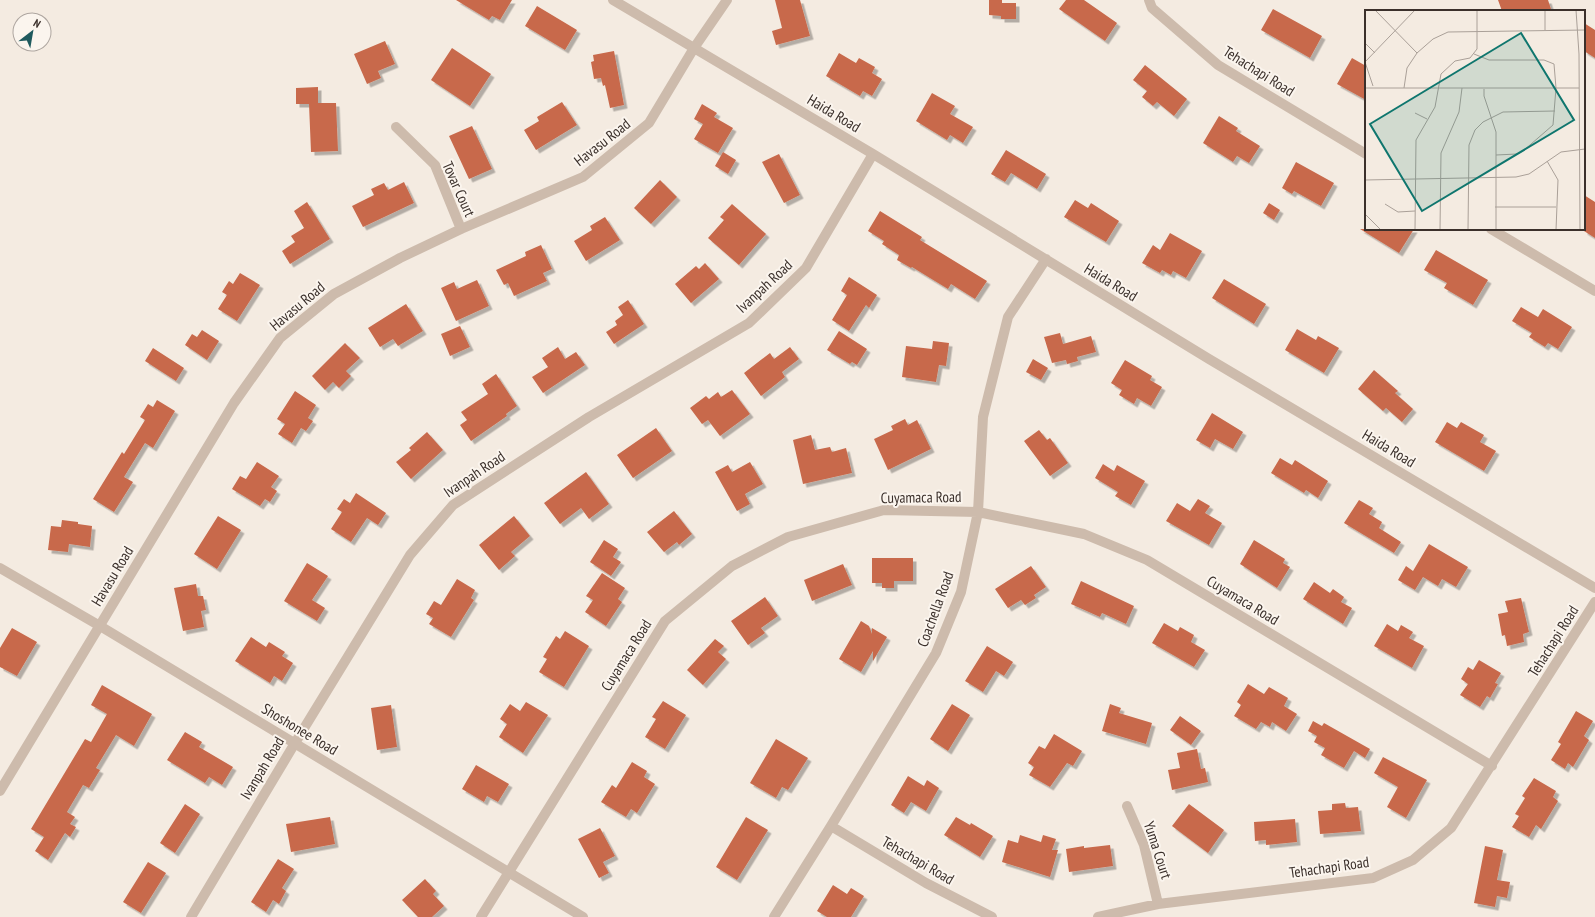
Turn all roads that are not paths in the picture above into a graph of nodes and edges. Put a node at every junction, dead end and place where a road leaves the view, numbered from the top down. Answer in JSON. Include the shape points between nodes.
{"nodes":[{"id":1,"x":613,"y":0,"type":"edge"},
{"id":2,"x":727,"y":0,"type":"edge"},
{"id":3,"x":1148,"y":0,"type":"edge"},
{"id":4,"x":694,"y":48,"type":"junction"},
{"id":5,"x":396,"y":127,"type":"dead end"},
{"id":6,"x":1365,"y":153,"type":"edge"},
{"id":7,"x":873,"y":154,"type":"junction"},
{"id":8,"x":461,"y":229,"type":"junction"},
{"id":9,"x":1493,"y":230,"type":"edge"},
{"id":10,"x":1046,"y":259,"type":"junction"},
{"id":11,"x":1595,"y":291,"type":"edge"},
{"id":12,"x":978,"y":512,"type":"junction"},
{"id":13,"x":0,"y":568,"type":"edge"},
{"id":14,"x":1595,"y":588,"type":"edge"},
{"id":15,"x":1595,"y":602,"type":"edge"},
{"id":16,"x":100,"y":626,"type":"junction"},
{"id":17,"x":295,"y":743,"type":"junction"},
{"id":18,"x":1492,"y":766,"type":"junction"},
{"id":19,"x":0,"y":791,"type":"edge"},
{"id":20,"x":1127,"y":806,"type":"dead end"},
{"id":21,"x":831,"y":826,"type":"junction"},
{"id":22,"x":509,"y":872,"type":"junction"},
{"id":23,"x":1158,"y":904,"type":"junction"},
{"id":24,"x":191,"y":917,"type":"edge"},
{"id":25,"x":481,"y":917,"type":"edge"},
{"id":26,"x":583,"y":917,"type":"edge"},
{"id":27,"x":774,"y":917,"type":"edge"},
{"id":28,"x":992,"y":917,"type":"edge"},
{"id":29,"x":1098,"y":917,"type":"edge"}],
"edges":[{"from":1,"to":4,"type":"street","name":"Haida Road"},
{"from":2,"to":4,"type":"street","name":"Havasu Road"},
{"from":3,"to":6,"type":"street","name":"Tehachapi Road","via":[[1152,8],[1218,65]]},
{"from":4,"to":7,"type":"street","name":"Haida Road"},
{"from":4,"to":8,"type":"street","name":"Havasu Road","via":[[649,123],[583,177]]},
{"from":5,"to":8,"type":"street","name":"Tovar Court","via":[[435,165]]},
{"from":7,"to":10,"type":"street","name":"Haida Road"},
{"from":7,"to":17,"type":"street","name":"Ivanpah Road","via":[[806,268],[749,323],[589,417],[452,505],[410,555]]},
{"from":8,"to":16,"type":"street","name":"Havasu Road","via":[[334,294],[280,338],[234,403]]},
{"from":9,"to":11,"type":"street"},
{"from":10,"to":12,"type":"street","name":"Coachella Road","via":[[1008,317],[983,417]]},
{"from":10,"to":14,"type":"street","name":"Haida Road"},
{"from":12,"to":18,"type":"street","name":"Cuyamaca Road","via":[[1084,534],[1147,560]]},
{"from":12,"to":21,"type":"street","name":"Coachella Road","via":[[961,592],[936,653]]},
{"from":12,"to":22,"type":"street","name":"Cuyamaca Road","via":[[884,510],[788,537],[732,566],[665,621]]},
{"from":13,"to":16,"type":"street","name":"Shoshonee Road"},
{"from":15,"to":18,"type":"street","name":"Tehachapi Road"},
{"from":16,"to":17,"type":"street","name":"Shoshonee Road"},
{"from":16,"to":19,"type":"street","name":"Havasu Road"},
{"from":17,"to":22,"type":"street","name":"Shoshonee Road"},
{"from":17,"to":24,"type":"street","name":"Ivanpah Road"},
{"from":18,"to":23,"type":"street","name":"Tehachapi Road","via":[[1451,828],[1414,860],[1372,878]]},
{"from":20,"to":23,"type":"street","name":"Yuma Court","via":[[1144,845]]},
{"from":21,"to":27,"type":"street","name":"Coachella Road"},
{"from":21,"to":28,"type":"street","name":"Tehachapi Road","via":[[926,883]]},
{"from":22,"to":25,"type":"street","name":"Cuyamaca Road"},
{"from":22,"to":26,"type":"street","name":"Shoshonee Road"},
{"from":23,"to":29,"type":"street","name":"Tehachapi Road"}]}
